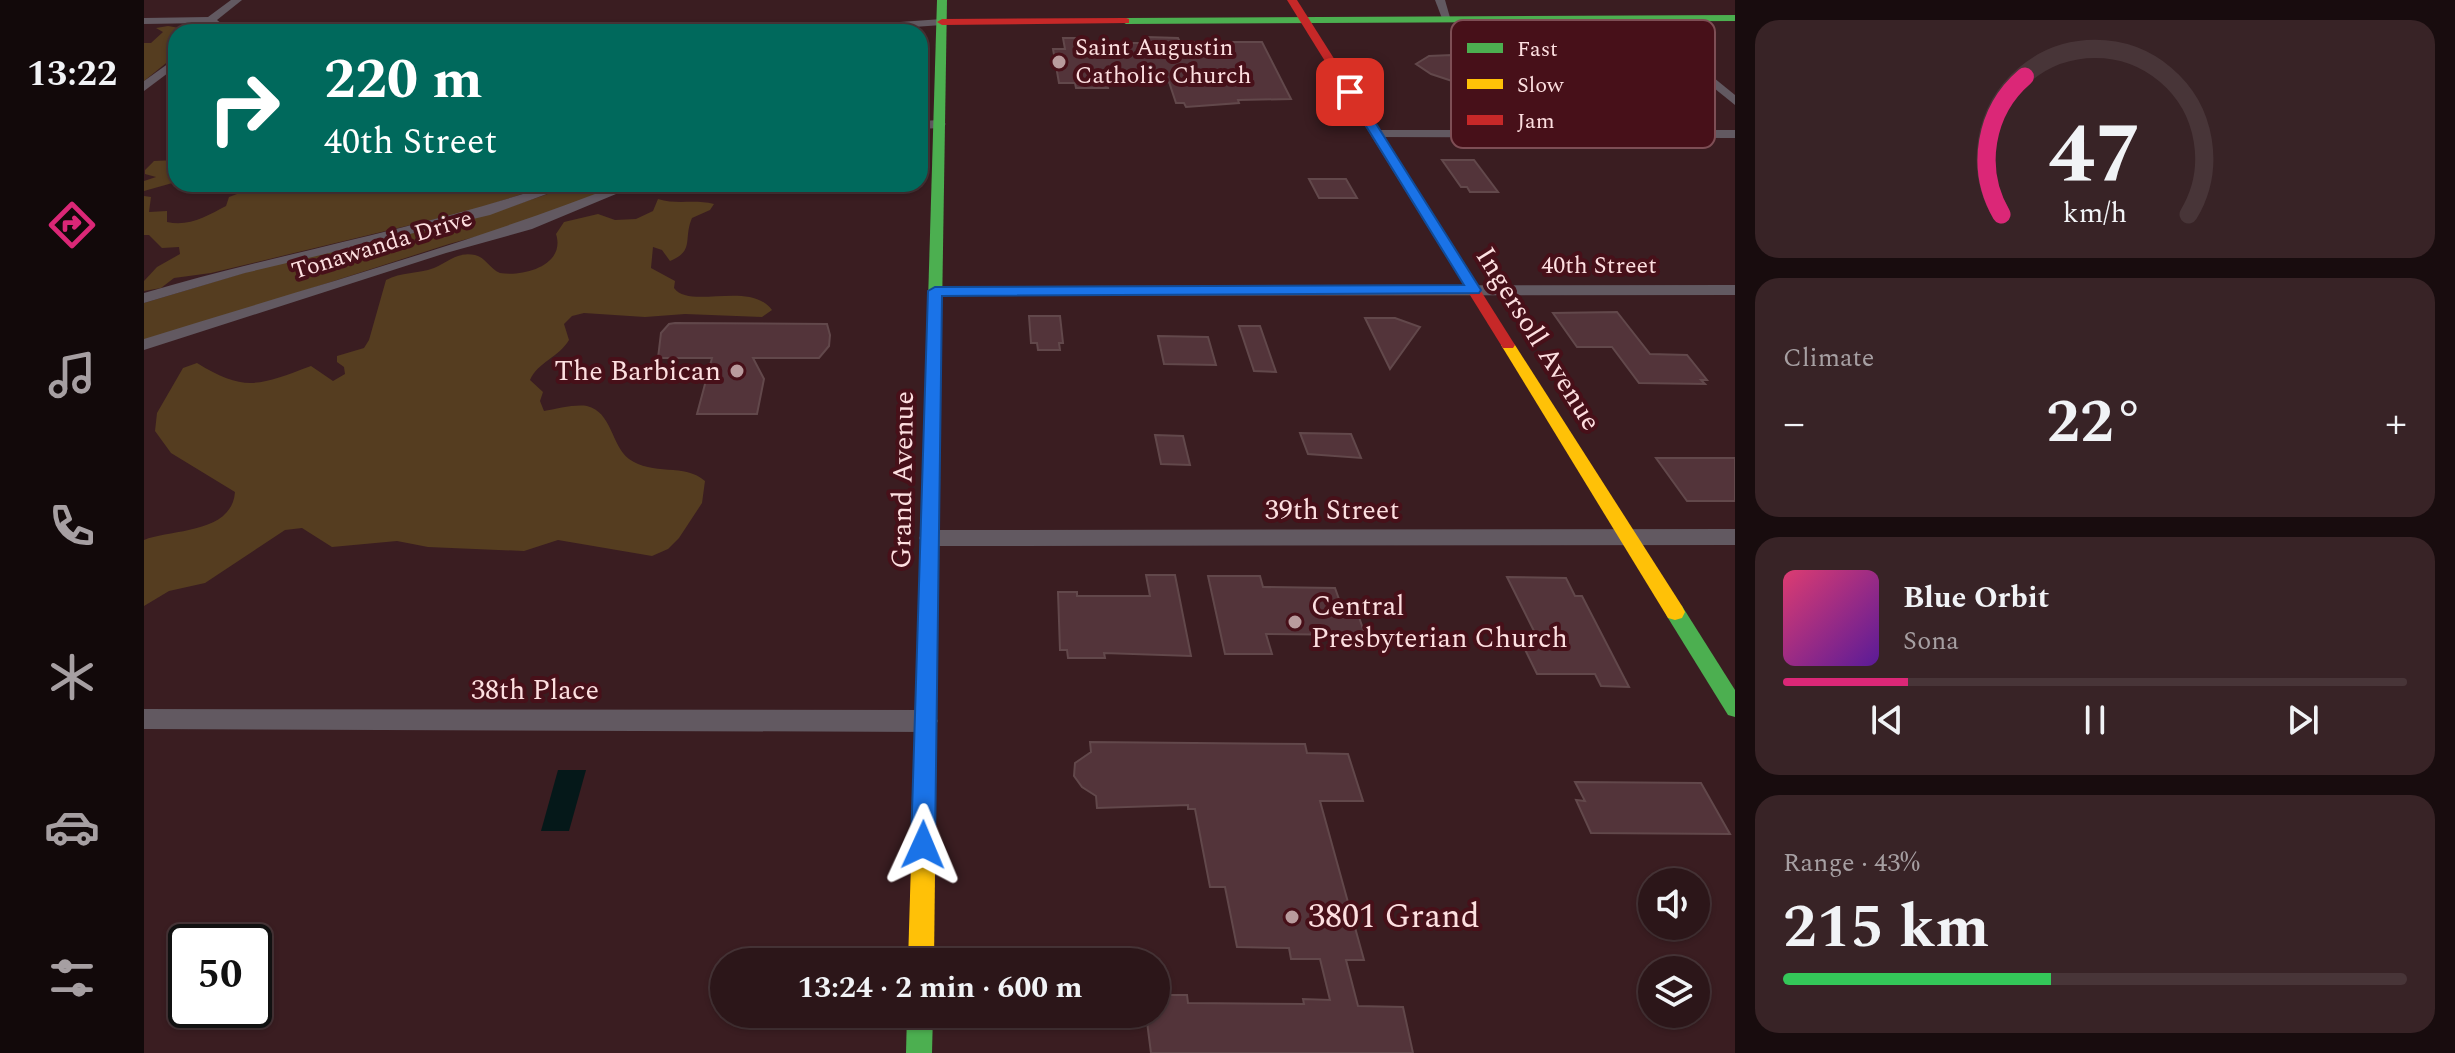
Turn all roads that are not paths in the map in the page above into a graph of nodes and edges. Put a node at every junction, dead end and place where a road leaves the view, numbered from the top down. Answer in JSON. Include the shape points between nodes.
{"nodes":[{"id":1,"x":237,"y":0,"type":"edge"},
{"id":2,"x":942,"y":0,"type":"edge"},
{"id":3,"x":1292,"y":0,"type":"edge"},
{"id":4,"x":1440,"y":0,"type":"edge"},
{"id":5,"x":1735,"y":18,"type":"edge"},
{"id":6,"x":1304,"y":19,"type":"junction"},
{"id":7,"x":1447,"y":19,"type":"junction"},
{"id":8,"x":1635,"y":19,"type":"joint"},
{"id":9,"x":144,"y":21,"type":"edge"},
{"id":10,"x":942,"y":22,"type":"junction"},
{"id":11,"x":186,"y":24,"type":"edge"},
{"id":12,"x":216,"y":24,"type":"edge"},
{"id":13,"x":914,"y":24,"type":"edge"},
{"id":14,"x":168,"y":68,"type":"edge"},
{"id":15,"x":1715,"y":85,"type":"edge"},
{"id":16,"x":144,"y":87,"type":"edge"},
{"id":17,"x":1735,"y":101,"type":"edge"},
{"id":18,"x":940,"y":124,"type":"junction"},
{"id":19,"x":928,"y":125,"type":"edge"},
{"id":20,"x":1376,"y":133,"type":"junction"},
{"id":21,"x":1451,"y":133,"type":"edge"},
{"id":22,"x":1715,"y":134,"type":"edge"},
{"id":23,"x":1735,"y":134,"type":"edge"},
{"id":24,"x":544,"y":192,"type":"edge"},
{"id":25,"x":613,"y":192,"type":"edge"},
{"id":26,"x":1474,"y":290,"type":"junction"},
{"id":27,"x":1735,"y":290,"type":"edge"},
{"id":28,"x":935,"y":291,"type":"junction"},
{"id":29,"x":144,"y":298,"type":"edge"},
{"id":30,"x":144,"y":345,"type":"edge"},
{"id":31,"x":1627,"y":535,"type":"junction"},
{"id":32,"x":1735,"y":537,"type":"edge"},
{"id":33,"x":929,"y":538,"type":"junction"},
{"id":34,"x":1735,"y":708,"type":"edge"},
{"id":35,"x":144,"y":719,"type":"edge"},
{"id":36,"x":926,"y":721,"type":"junction"},
{"id":37,"x":921,"y":948,"type":"edge"},
{"id":38,"x":920,"y":1028,"type":"edge"},
{"id":39,"x":919,"y":1053,"type":"edge"}],
"edges":[{"from":1,"to":12,"type":"street"},
{"from":2,"to":10,"type":"main road","name":"Grand Avenue"},
{"from":3,"to":6,"type":"main road","name":"Ingersoll Avenue"},
{"from":4,"to":7,"type":"street"},
{"from":5,"to":8,"type":"main road"},
{"from":6,"to":7,"type":"main road"},
{"from":6,"to":10,"type":"main road"},
{"from":6,"to":20,"type":"main road","name":"Ingersoll Avenue"},
{"from":7,"to":8,"type":"main road"},
{"from":9,"to":11,"type":"street"},
{"from":10,"to":13,"type":"street"},
{"from":10,"to":18,"type":"main road","name":"Grand Avenue"},
{"from":14,"to":16,"type":"street"},
{"from":15,"to":17,"type":"street"},
{"from":18,"to":19,"type":"street"},
{"from":18,"to":28,"type":"main road","name":"Grand Avenue"},
{"from":20,"to":21,"type":"street"},
{"from":20,"to":26,"type":"main road","name":"Ingersoll Avenue"},
{"from":22,"to":23,"type":"street"},
{"from":24,"to":29,"type":"street","name":"Tonawanda Drive","via":[[485,212],[241,269]]},
{"from":25,"to":30,"type":"street","name":"Tonawanda Drive","via":[[527,226]]},
{"from":26,"to":27,"type":"street","name":"40th Street"},
{"from":26,"to":28,"type":"street","name":"40th Street"},
{"from":26,"to":31,"type":"main road","name":"Ingersoll Avenue"},
{"from":28,"to":33,"type":"main road","name":"Grand Avenue"},
{"from":31,"to":32,"type":"street","name":"39th Street"},
{"from":31,"to":33,"type":"street","name":"39th Street"},
{"from":31,"to":34,"type":"main road","name":"Ingersoll Avenue"},
{"from":33,"to":36,"type":"main road","name":"Grand Avenue"},
{"from":35,"to":36,"type":"street","name":"38th Place"},
{"from":36,"to":37,"type":"main road","name":"Grand Avenue"},
{"from":38,"to":39,"type":"main road"}]}
